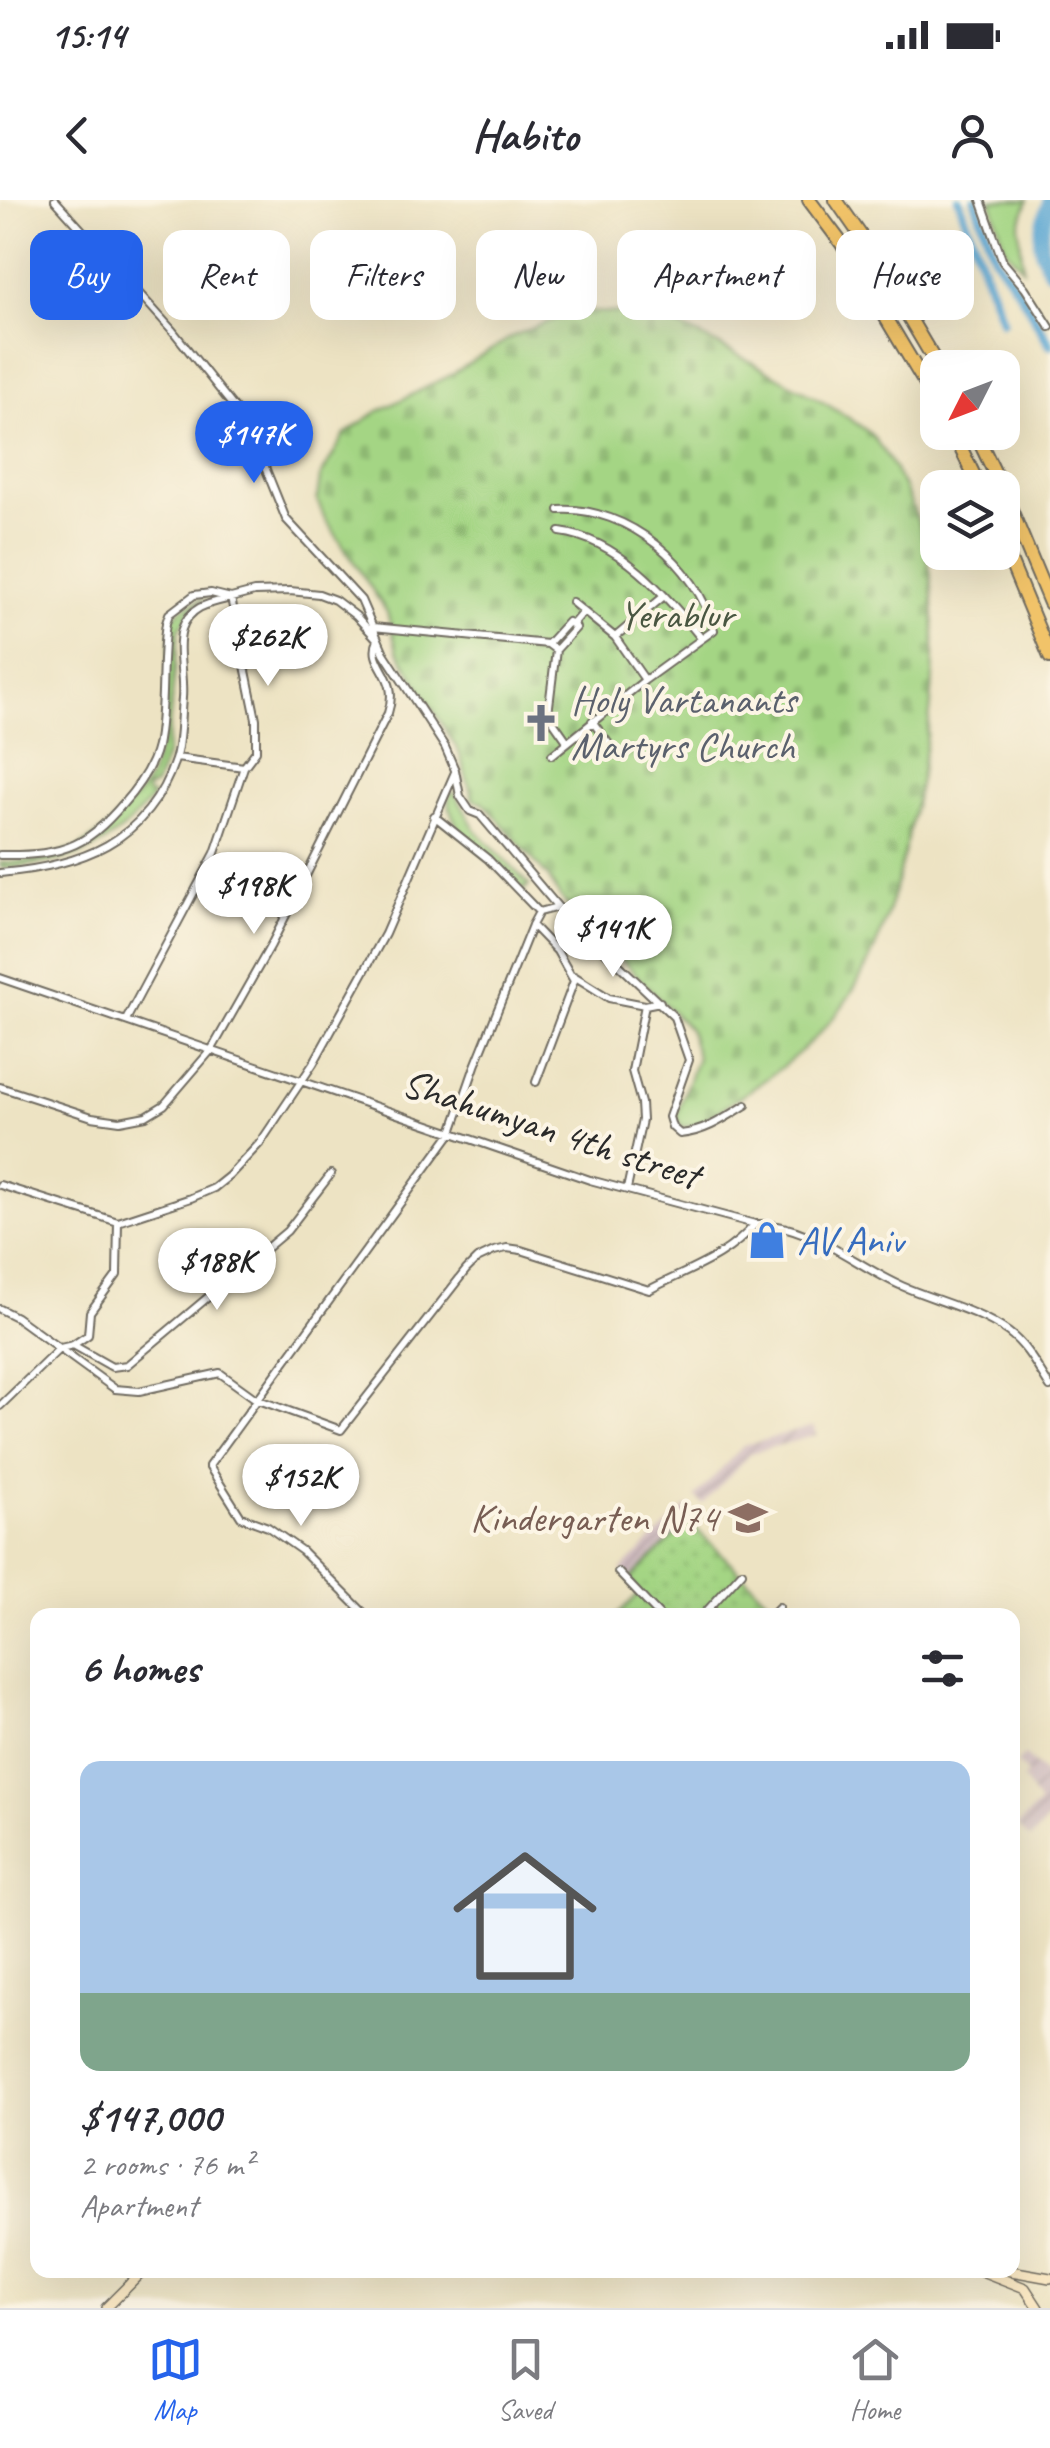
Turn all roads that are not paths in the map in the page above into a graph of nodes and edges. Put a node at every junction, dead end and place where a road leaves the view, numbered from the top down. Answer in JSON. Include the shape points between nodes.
{"nodes":[{"id":1,"x":54,"y":200,"type":"edge"},
{"id":2,"x":810,"y":200,"type":"edge"},
{"id":3,"x":836,"y":200,"type":"edge"},
{"id":4,"x":981,"y":200,"type":"edge"},
{"id":5,"x":1050,"y":327,"type":"edge"},
{"id":6,"x":928,"y":350,"type":"edge"},
{"id":7,"x":920,"y":375,"type":"edge"},
{"id":8,"x":559,"y":510,"type":"dead end"},
{"id":9,"x":560,"y":532,"type":"dead end"},
{"id":10,"x":1020,"y":532,"type":"edge"},
{"id":11,"x":1014,"y":570,"type":"edge"},
{"id":12,"x":663,"y":596,"type":"junction"},
{"id":13,"x":231,"y":598,"type":"junction"},
{"id":14,"x":572,"y":602,"type":"dead end"},
{"id":15,"x":1050,"y":604,"type":"edge"},
{"id":16,"x":583,"y":612,"type":"junction"},
{"id":17,"x":572,"y":625,"type":"junction"},
{"id":18,"x":373,"y":627,"type":"junction"},
{"id":19,"x":615,"y":637,"type":"junction"},
{"id":20,"x":701,"y":638,"type":"junction"},
{"id":21,"x":378,"y":640,"type":"junction"},
{"id":22,"x":548,"y":644,"type":"junction"},
{"id":23,"x":556,"y":650,"type":"junction"},
{"id":24,"x":1050,"y":656,"type":"edge"},
{"id":25,"x":645,"y":680,"type":"junction"},
{"id":26,"x":592,"y":721,"type":"junction"},
{"id":27,"x":567,"y":741,"type":"junction"},
{"id":28,"x":552,"y":755,"type":"dead end"},
{"id":29,"x":618,"y":756,"type":"dead end"},
{"id":30,"x":176,"y":758,"type":"junction"},
{"id":31,"x":244,"y":768,"type":"junction"},
{"id":32,"x":455,"y":770,"type":"junction"},
{"id":33,"x":434,"y":816,"type":"junction"},
{"id":34,"x":0,"y":854,"type":"edge"},
{"id":35,"x":0,"y":873,"type":"edge"},
{"id":36,"x":558,"y":907,"type":"junction"},
{"id":37,"x":539,"y":912,"type":"junction"},
{"id":38,"x":532,"y":925,"type":"junction"},
{"id":39,"x":570,"y":973,"type":"junction"},
{"id":40,"x":0,"y":978,"type":"edge"},
{"id":41,"x":660,"y":1002,"type":"junction"},
{"id":42,"x":645,"y":1005,"type":"junction"},
{"id":43,"x":126,"y":1020,"type":"junction"},
{"id":44,"x":212,"y":1050,"type":"junction"},
{"id":45,"x":302,"y":1079,"type":"junction"},
{"id":46,"x":536,"y":1082,"type":"dead end"},
{"id":47,"x":0,"y":1087,"type":"edge"},
{"id":48,"x":746,"y":1105,"type":"dead end"},
{"id":49,"x":452,"y":1132,"type":"junction"},
{"id":50,"x":331,"y":1174,"type":"dead end"},
{"id":51,"x":0,"y":1185,"type":"edge"},
{"id":52,"x":627,"y":1189,"type":"junction"},
{"id":53,"x":118,"y":1222,"type":"junction"},
{"id":54,"x":756,"y":1224,"type":"junction"},
{"id":55,"x":0,"y":1310,"type":"edge"},
{"id":56,"x":10,"y":1316,"type":"junction"},
{"id":57,"x":0,"y":1326,"type":"edge"},
{"id":58,"x":73,"y":1346,"type":"junction"},
{"id":59,"x":60,"y":1348,"type":"junction"},
{"id":60,"x":1050,"y":1387,"type":"edge"},
{"id":61,"x":256,"y":1399,"type":"junction"},
{"id":62,"x":0,"y":1406,"type":"edge"},
{"id":63,"x":618,"y":1572,"type":"dead end"},
{"id":64,"x":742,"y":1572,"type":"dead end"},
{"id":65,"x":359,"y":1608,"type":"edge"},
{"id":66,"x":652,"y":1608,"type":"edge"},
{"id":67,"x":709,"y":1608,"type":"edge"},
{"id":68,"x":1020,"y":2273,"type":"edge"},
{"id":69,"x":132,"y":2278,"type":"edge"},
{"id":70,"x":1001,"y":2278,"type":"edge"},
{"id":71,"x":1050,"y":2278,"type":"edge"},
{"id":72,"x":102,"y":2308,"type":"edge"},
{"id":73,"x":1038,"y":2308,"type":"edge"}],
"edges":[{"from":1,"to":18,"type":"street","via":[[236,410],[286,518],[360,600]]},
{"from":2,"to":7,"type":"highway"},
{"from":3,"to":6,"type":"highway"},
{"from":4,"to":5,"type":"street","via":[[1003,262]]},
{"from":8,"to":20,"type":"street","via":[[610,517],[667,554],[710,613],[714,630]]},
{"from":9,"to":12,"type":"street","via":[[611,552],[646,575]]},
{"from":10,"to":15,"type":"highway"},
{"from":11,"to":24,"type":"highway"},
{"from":12,"to":19,"type":"street"},
{"from":12,"to":20,"type":"street"},
{"from":13,"to":21,"type":"street","via":[[319,594],[349,610]]},
{"from":13,"to":30,"type":"street","via":[[200,605],[181,634]]},
{"from":13,"to":31,"type":"street","via":[[256,718],[256,751]]},
{"from":13,"to":34,"type":"street","via":[[194,594],[169,614],[156,751],[113,815],[66,848],[38,856]]},
{"from":14,"to":16,"type":"street"},
{"from":16,"to":17,"type":"street"},
{"from":16,"to":19,"type":"street"},
{"from":17,"to":22,"type":"street"},
{"from":17,"to":23,"type":"street"},
{"from":18,"to":21,"type":"street"},
{"from":18,"to":22,"type":"street"},
{"from":19,"to":25,"type":"street"},
{"from":20,"to":25,"type":"street"},
{"from":21,"to":32,"type":"street"},
{"from":21,"to":44,"type":"street","via":[[375,657],[392,688],[388,713]]},
{"from":22,"to":23,"type":"street"},
{"from":23,"to":27,"type":"street","via":[[548,714]]},
{"from":25,"to":26,"type":"street"},
{"from":26,"to":27,"type":"street"},
{"from":26,"to":29,"type":"street"},
{"from":27,"to":28,"type":"street"},
{"from":30,"to":31,"type":"street"},
{"from":30,"to":35,"type":"street","via":[[161,794],[114,842],[48,869]]},
{"from":31,"to":43,"type":"street","via":[[214,853]]},
{"from":32,"to":33,"type":"street"},
{"from":32,"to":36,"type":"street","via":[[470,812],[480,815]]},
{"from":33,"to":37,"type":"street"},
{"from":33,"to":45,"type":"street","via":[[385,934]]},
{"from":36,"to":37,"type":"street"},
{"from":36,"to":41,"type":"street"},
{"from":37,"to":38,"type":"street"},
{"from":38,"to":39,"type":"street"},
{"from":38,"to":49,"type":"street"},
{"from":39,"to":42,"type":"street","via":[[609,998]]},
{"from":39,"to":46,"type":"street","via":[[566,1008]]},
{"from":40,"to":43,"type":"street","name":"Shahumyan 4th street"},
{"from":41,"to":42,"type":"street"},
{"from":41,"to":48,"type":"street","via":[[679,1026],[688,1060],[668,1116],[672,1127],[691,1133]]},
{"from":42,"to":52,"type":"street","via":[[632,1072],[642,1120]]},
{"from":43,"to":44,"type":"street","name":"Shahumyan 4th street"},
{"from":44,"to":45,"type":"street","name":"Shahumyan 4th street"},
{"from":44,"to":47,"type":"street","via":[[146,1116],[92,1117]]},
{"from":45,"to":49,"type":"street","name":"Shahumyan 4th street"},
{"from":45,"to":53,"type":"street","via":[[260,1143],[214,1188]]},
{"from":49,"to":52,"type":"street","name":"Shahumyan 4th street"},
{"from":49,"to":61,"type":"street"},
{"from":50,"to":58,"type":"street","via":[[287,1231],[128,1365],[112,1367]]},
{"from":51,"to":53,"type":"street"},
{"from":52,"to":54,"type":"street","name":"Shahumyan 4th street"},
{"from":53,"to":58,"type":"street","via":[[117,1275],[90,1312],[88,1335]]},
{"from":54,"to":60,"type":"street","name":"Shahumyan 4th street","via":[[776,1223],[1009,1333]]},
{"from":54,"to":61,"type":"street","via":[[725,1254],[649,1290],[521,1250],[494,1251],[451,1288],[341,1430]]},
{"from":55,"to":56,"type":"street"},
{"from":56,"to":57,"type":"street"},
{"from":56,"to":59,"type":"street"},
{"from":58,"to":59,"type":"street"},
{"from":59,"to":61,"type":"street","via":[[115,1389],[138,1391],[220,1374]]},
{"from":59,"to":62,"type":"street"},
{"from":61,"to":65,"type":"street","via":[[209,1466],[241,1516],[302,1551]]},
{"from":63,"to":66,"type":"street"},
{"from":64,"to":67,"type":"street"},
{"from":68,"to":71,"type":"main road"},
{"from":69,"to":72,"type":"main road"},
{"from":70,"to":73,"type":"main road","via":[[1023,2286]]}]}
